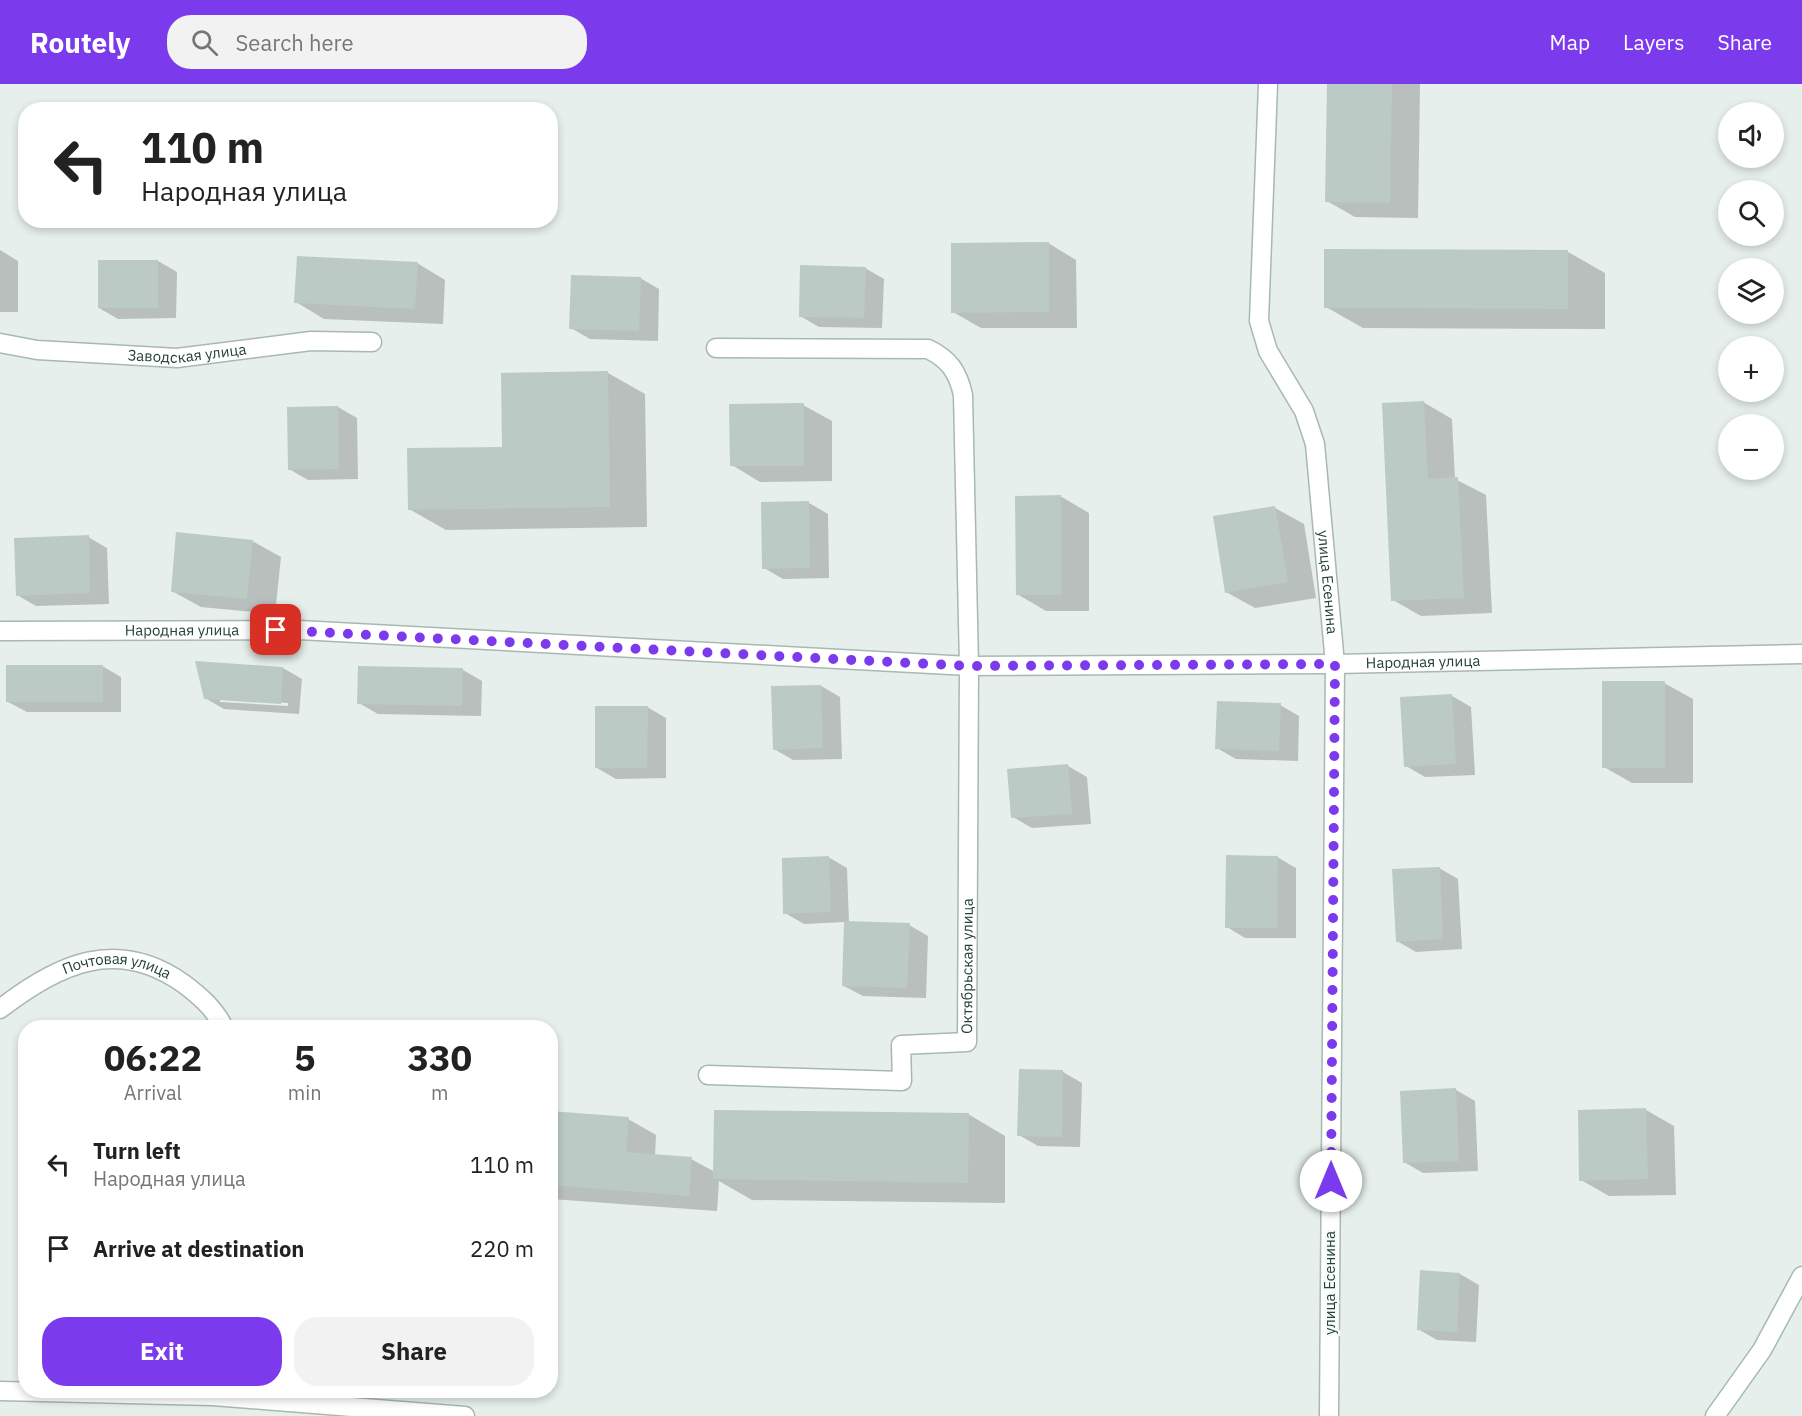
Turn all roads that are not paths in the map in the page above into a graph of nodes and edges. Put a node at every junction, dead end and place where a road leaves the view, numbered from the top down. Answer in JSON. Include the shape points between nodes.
{"nodes":[{"id":1,"x":1268,"y":84,"type":"edge"},
{"id":2,"x":372,"y":342,"type":"dead end"},
{"id":3,"x":0,"y":343,"type":"edge"},
{"id":4,"x":716,"y":348,"type":"dead end"},
{"id":5,"x":0,"y":631,"type":"edge"},
{"id":6,"x":1802,"y":654,"type":"edge"},
{"id":7,"x":1335,"y":664,"type":"junction"},
{"id":8,"x":969,"y":666,"type":"junction"},
{"id":9,"x":0,"y":1009,"type":"edge"},
{"id":10,"x":220,"y":1020,"type":"edge"},
{"id":11,"x":708,"y":1075,"type":"dead end"},
{"id":12,"x":1802,"y":1276,"type":"edge"},
{"id":13,"x":0,"y":1391,"type":"edge"},
{"id":14,"x":18,"y":1391,"type":"edge"},
{"id":15,"x":268,"y":1398,"type":"edge"},
{"id":16,"x":465,"y":1416,"type":"edge"},
{"id":17,"x":1329,"y":1416,"type":"edge"},
{"id":18,"x":1715,"y":1416,"type":"edge"}],
"edges":[{"from":1,"to":7,"type":"street","name":"улица Есенина","via":[[1259,321],[1268,351],[1304,411],[1315,444]]},
{"from":2,"to":3,"type":"street","name":"Заводская улица","via":[[311,341],[177,358],[37,350]]},
{"from":4,"to":8,"type":"street","via":[[928,349],[953,367],[963,395]]},
{"from":5,"to":8,"type":"street","name":"Народная улица","via":[[299,630]]},
{"from":6,"to":7,"type":"street","name":"Народная улица"},
{"from":7,"to":8,"type":"street","name":"Народная улица"},
{"from":7,"to":17,"type":"street","name":"улица Есенина"},
{"from":8,"to":11,"type":"street","name":"Октябрьская улица","via":[[967,1042],[901,1045],[902,1081]]},
{"from":9,"to":10,"type":"street","name":"Почтовая улица","via":[[49,974],[101,959],[125,959],[171,975],[199,996]]},
{"from":12,"to":18,"type":"street","via":[[1762,1350]]},
{"from":13,"to":14,"type":"street"},
{"from":15,"to":16,"type":"street"}]}
